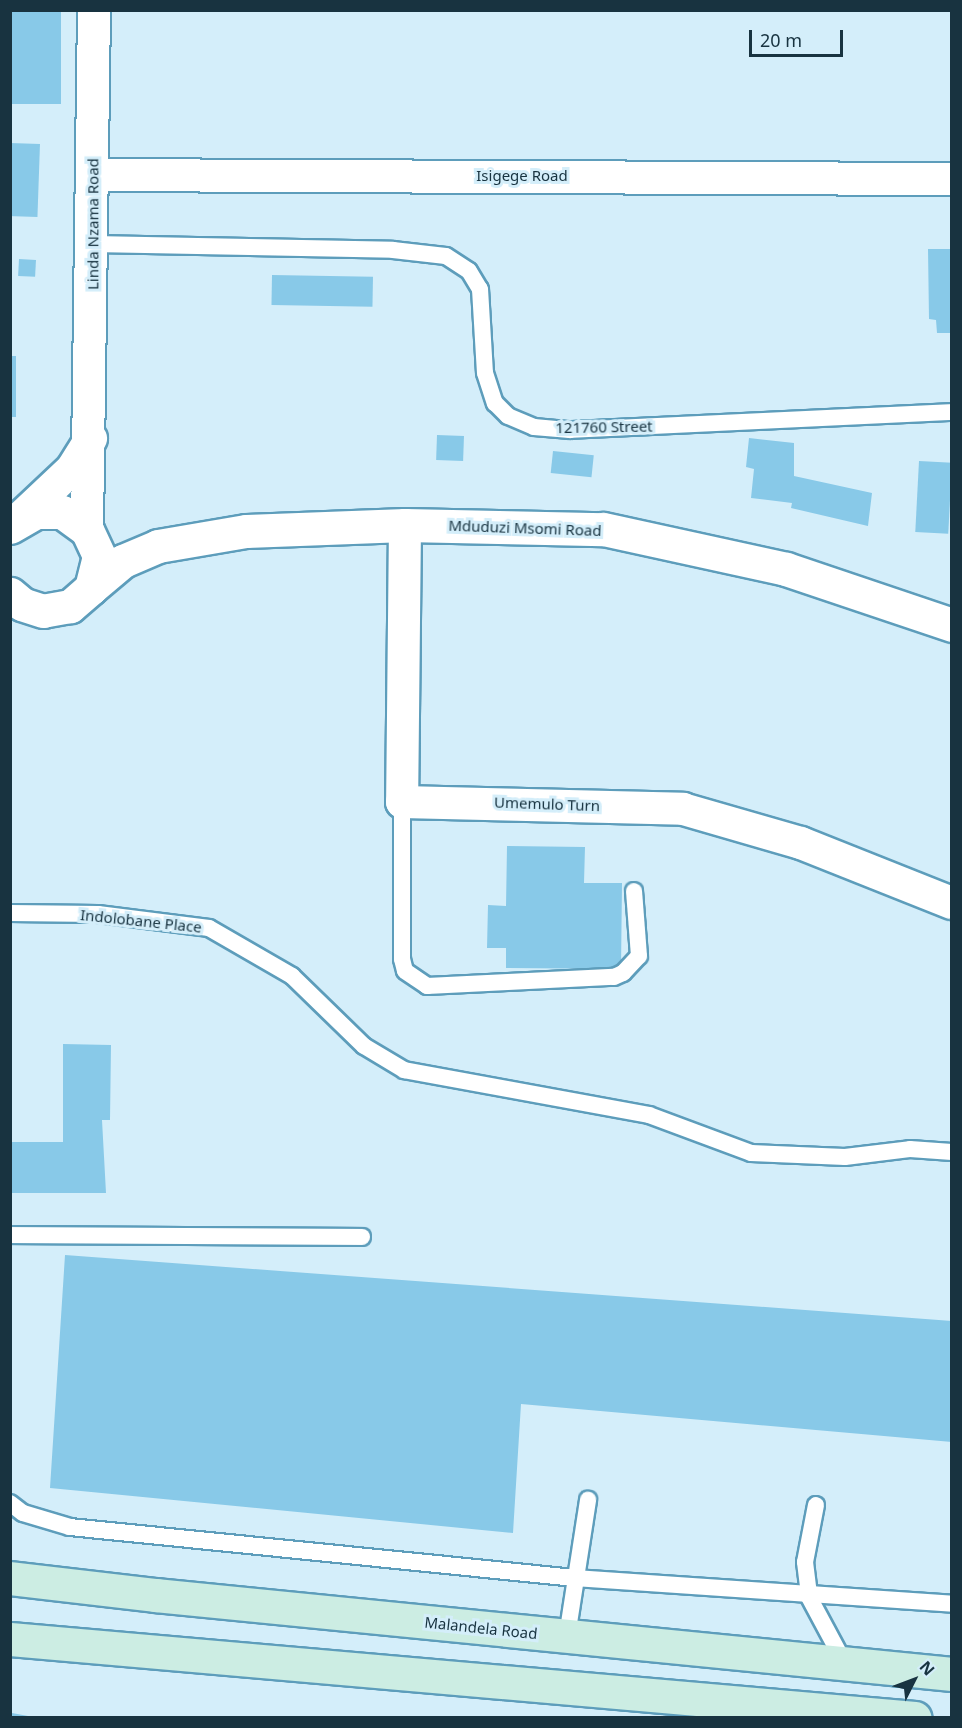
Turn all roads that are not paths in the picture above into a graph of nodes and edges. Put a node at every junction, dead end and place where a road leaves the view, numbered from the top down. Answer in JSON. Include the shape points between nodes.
{"nodes":[{"id":1,"x":94,"y":10,"type":"edge"},
{"id":2,"x":93,"y":175,"type":"junction"},
{"id":3,"x":951,"y":179,"type":"edge"},
{"id":4,"x":93,"y":244,"type":"junction"},
{"id":5,"x":951,"y":412,"type":"edge"},
{"id":6,"x":91,"y":438,"type":"junction"},
{"id":7,"x":15,"y":523,"type":"edge"},
{"id":8,"x":405,"y":525,"type":"junction"},
{"id":9,"x":90,"y":534,"type":"junction"},
{"id":10,"x":158,"y":546,"type":"junction"},
{"id":11,"x":91,"y":588,"type":"junction"},
{"id":12,"x":10,"y":594,"type":"edge"},
{"id":13,"x":43,"y":611,"type":"junction"},
{"id":14,"x":10,"y":622,"type":"edge"},
{"id":15,"x":951,"y":625,"type":"edge"},
{"id":16,"x":402,"y":802,"type":"junction"},
{"id":17,"x":634,"y":891,"type":"dead end"},
{"id":18,"x":951,"y":903,"type":"edge"},
{"id":19,"x":10,"y":913,"type":"edge"},
{"id":20,"x":951,"y":1152,"type":"edge"},
{"id":21,"x":10,"y":1235,"type":"edge"},
{"id":22,"x":362,"y":1237,"type":"dead end"},
{"id":23,"x":588,"y":1500,"type":"dead end"},
{"id":24,"x":10,"y":1503,"type":"edge"},
{"id":25,"x":816,"y":1505,"type":"dead end"},
{"id":26,"x":10,"y":1578,"type":"edge"},
{"id":27,"x":575,"y":1578,"type":"junction"},
{"id":28,"x":809,"y":1597,"type":"junction"},
{"id":29,"x":951,"y":1604,"type":"edge"},
{"id":30,"x":567,"y":1636,"type":"junction"},
{"id":31,"x":10,"y":1639,"type":"edge"},
{"id":32,"x":845,"y":1664,"type":"junction"},
{"id":33,"x":951,"y":1674,"type":"edge"},
{"id":34,"x":799,"y":1712,"type":"edge"},
{"id":35,"x":915,"y":1718,"type":"edge"}],
"edges":[{"from":1,"to":2,"type":"street","name":"Linda Nzama Road"},
{"from":2,"to":3,"type":"street","name":"Isigege Road"},
{"from":2,"to":4,"type":"street","name":"Linda Nzama Road"},
{"from":4,"to":5,"type":"lane","name":"121760 Street","via":[[393,250],[446,256],[469,270],[480,289],[485,373],[495,403],[508,416],[534,427],[570,430]]},
{"from":4,"to":6,"type":"street","name":"Linda Nzama Road"},
{"from":6,"to":7,"type":"street","via":[[72,469]]},
{"from":6,"to":9,"type":"street","name":"Linda Nzama Road"},
{"from":7,"to":9,"type":"street","via":[[36,512],[53,510],[70,515]]},
{"from":8,"to":10,"type":"street","name":"Mduduzi Msomi Road","via":[[246,531]]},
{"from":8,"to":15,"type":"street","name":"Mduduzi Msomi Road","via":[[603,529],[786,569]]},
{"from":8,"to":16,"type":"street"},
{"from":9,"to":10,"type":"street","name":"Mduduzi Msomi Road"},
{"from":9,"to":11,"type":"street","via":[[99,564]]},
{"from":10,"to":11,"type":"street","name":"Mduduzi Msomi Road","via":[[123,561]]},
{"from":11,"to":13,"type":"street","name":"Mduduzi Msomi Road","via":[[70,606]]},
{"from":12,"to":13,"type":"street","via":[[22,604]]},
{"from":13,"to":14,"type":"street"},
{"from":16,"to":17,"type":"lane","via":[[402,959],[405,971],[427,986],[623,974],[639,956]]},
{"from":16,"to":18,"type":"street","name":"Umemulo Turn","via":[[683,809],[801,843]]},
{"from":19,"to":20,"type":"lane","name":"Indolobane Place","via":[[98,914],[209,928],[292,976],[364,1046],[404,1070],[649,1115],[751,1153],[845,1157],[910,1149]]},
{"from":21,"to":22,"type":"lane"},
{"from":23,"to":27,"type":"lane"},
{"from":24,"to":27,"type":"lane","via":[[23,1513],[70,1527]]},
{"from":25,"to":28,"type":"lane","via":[[806,1562]]},
{"from":26,"to":30,"type":"main road","name":"Malandela Road"},
{"from":27,"to":28,"type":"lane"},
{"from":27,"to":30,"type":"lane"},
{"from":28,"to":29,"type":"lane"},
{"from":28,"to":32,"type":"lane"},
{"from":30,"to":32,"type":"main road","name":"Malandela Road"},
{"from":31,"to":34,"type":"main road"},
{"from":32,"to":33,"type":"main road","name":"Malandela Road"},
{"from":34,"to":35,"type":"main road"}]}
